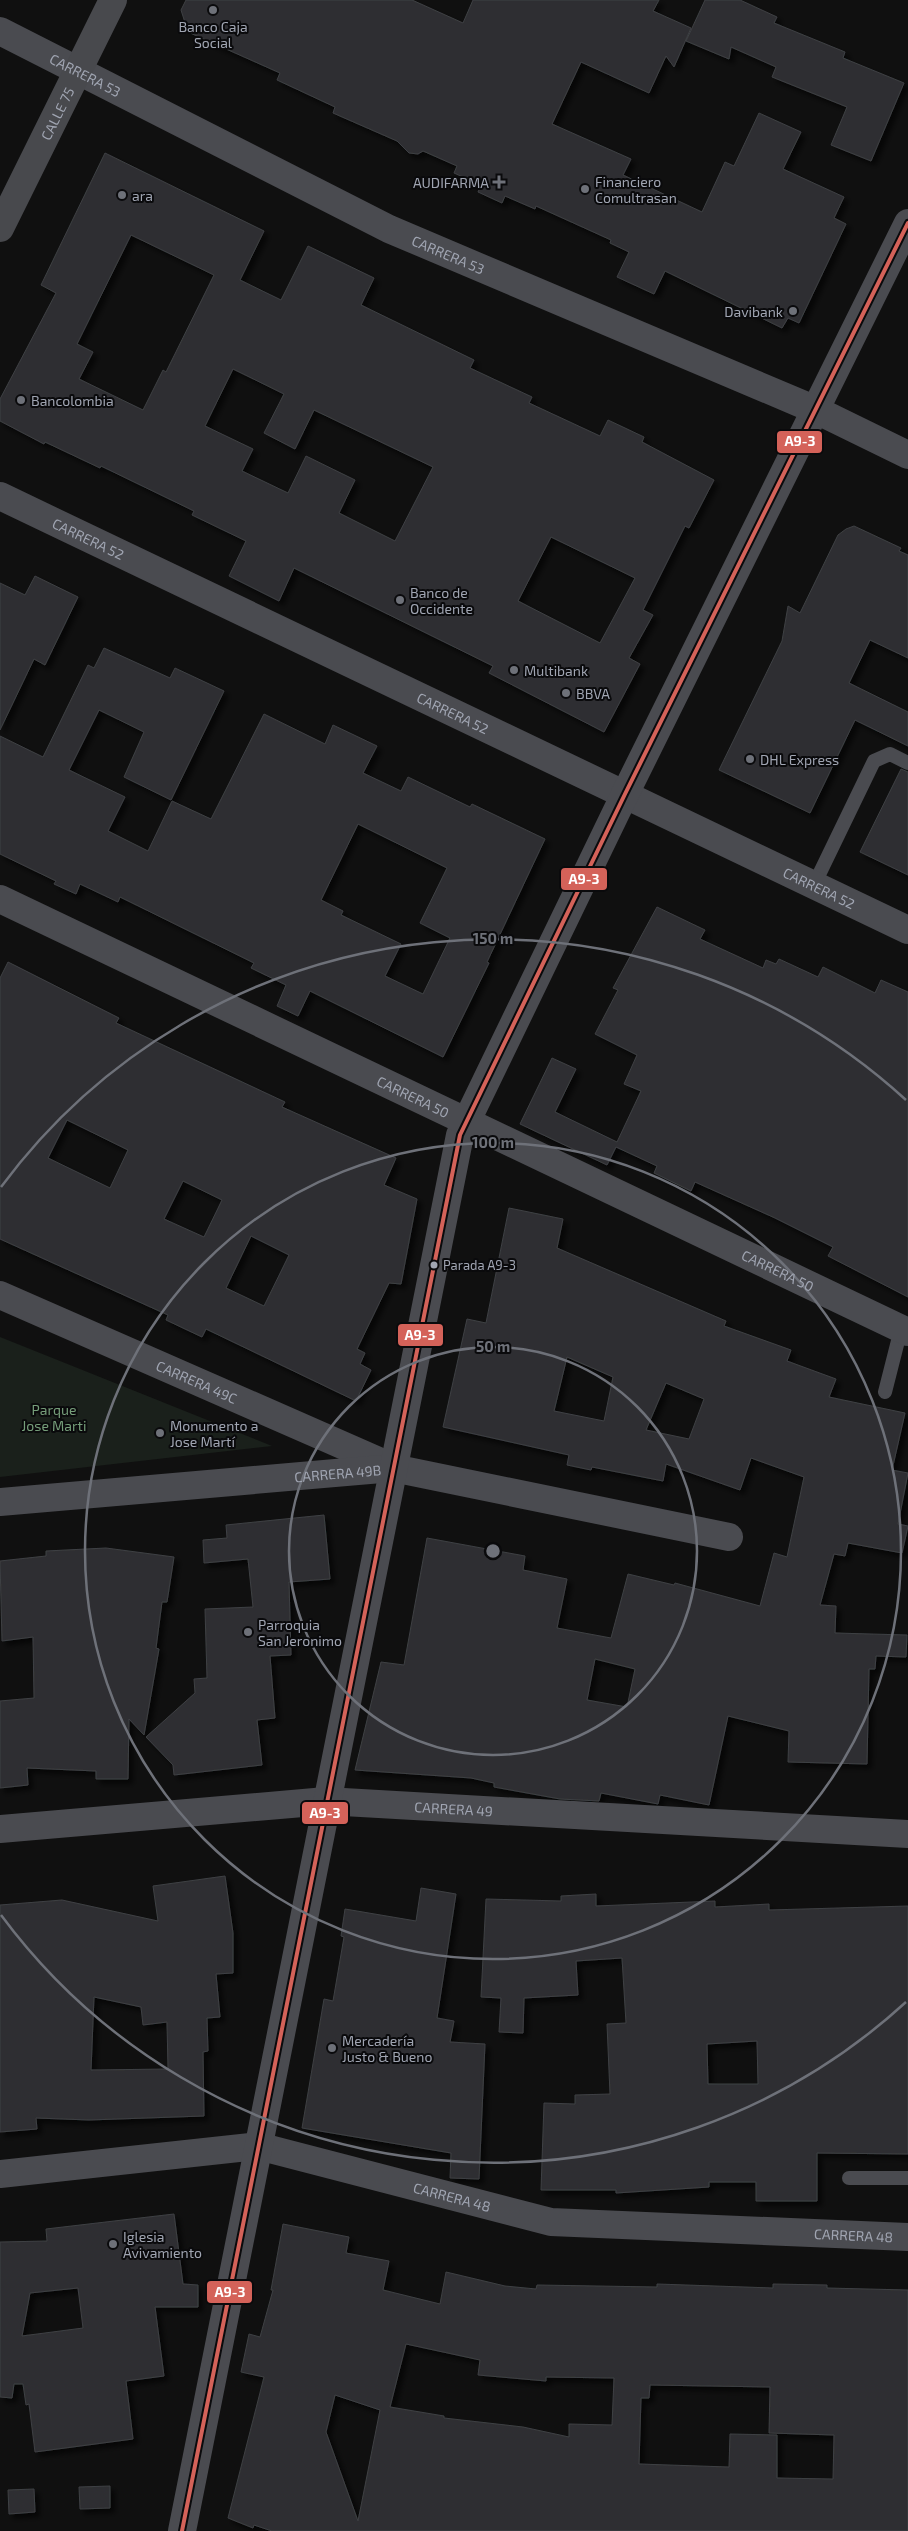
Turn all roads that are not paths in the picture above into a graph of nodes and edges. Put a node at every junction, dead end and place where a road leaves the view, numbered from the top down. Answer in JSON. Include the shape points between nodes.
{"nodes":[{"id":1,"x":113,"y":0,"type":"edge"},
{"id":2,"x":0,"y":32,"type":"edge"},
{"id":3,"x":77,"y":71,"type":"junction"},
{"id":4,"x":908,"y":224,"type":"edge"},
{"id":5,"x":0,"y":228,"type":"edge"},
{"id":6,"x":816,"y":410,"type":"junction"},
{"id":7,"x":908,"y":455,"type":"edge"},
{"id":8,"x":0,"y":496,"type":"edge"},
{"id":9,"x":908,"y":763,"type":"edge"},
{"id":10,"x":625,"y":794,"type":"junction"},
{"id":11,"x":814,"y":885,"type":"junction"},
{"id":12,"x":0,"y":898,"type":"edge"},
{"id":13,"x":908,"y":930,"type":"edge"},
{"id":14,"x":465,"y":1121,"type":"junction"},
{"id":15,"x":0,"y":1295,"type":"edge"},
{"id":16,"x":905,"y":1331,"type":"edge"},
{"id":17,"x":885,"y":1392,"type":"dead end"},
{"id":18,"x":393,"y":1468,"type":"junction"},
{"id":19,"x":0,"y":1502,"type":"edge"},
{"id":20,"x":729,"y":1537,"type":"dead end"},
{"id":21,"x":326,"y":1802,"type":"junction"},
{"id":22,"x":0,"y":1829,"type":"edge"},
{"id":23,"x":908,"y":1834,"type":"edge"},
{"id":24,"x":258,"y":2146,"type":"junction"},
{"id":25,"x":0,"y":2174,"type":"edge"},
{"id":26,"x":849,"y":2178,"type":"dead end"},
{"id":27,"x":908,"y":2178,"type":"edge"},
{"id":28,"x":908,"y":2237,"type":"edge"},
{"id":29,"x":182,"y":2531,"type":"edge"}],
"edges":[{"from":1,"to":3,"type":"main road","name":"CALLE 75"},
{"from":2,"to":3,"type":"street","name":"CARRERA 53"},
{"from":3,"to":5,"type":"main road","name":"CALLE 75"},
{"from":3,"to":6,"type":"street","name":"CARRERA 53","via":[[389,228]]},
{"from":4,"to":6,"type":"street"},
{"from":6,"to":7,"type":"street","name":"CARRERA 53"},
{"from":6,"to":10,"type":"street"},
{"from":8,"to":10,"type":"street","name":"CARRERA 52"},
{"from":9,"to":11,"type":"lane","via":[[890,754],[874,761]]},
{"from":10,"to":11,"type":"street","name":"CARRERA 52"},
{"from":10,"to":14,"type":"street"},
{"from":11,"to":13,"type":"street","name":"CARRERA 52"},
{"from":12,"to":14,"type":"street","name":"CARRERA 50"},
{"from":14,"to":16,"type":"street","name":"CARRERA 50"},
{"from":14,"to":18,"type":"street","via":[[456,1147]]},
{"from":15,"to":18,"type":"street","name":"CARRERA 49C"},
{"from":16,"to":17,"type":"lane"},
{"from":18,"to":19,"type":"street","name":"CARRERA 49B"},
{"from":18,"to":20,"type":"street","name":"CARRERA 49B"},
{"from":18,"to":21,"type":"street"},
{"from":21,"to":22,"type":"street","name":"CARRERA 49"},
{"from":21,"to":23,"type":"street","name":"CARRERA 49"},
{"from":21,"to":24,"type":"street"},
{"from":24,"to":25,"type":"street","name":"CARRERA 48"},
{"from":24,"to":28,"type":"street","name":"CARRERA 48","via":[[551,2222]]},
{"from":24,"to":29,"type":"street"},
{"from":26,"to":27,"type":"lane"}]}
